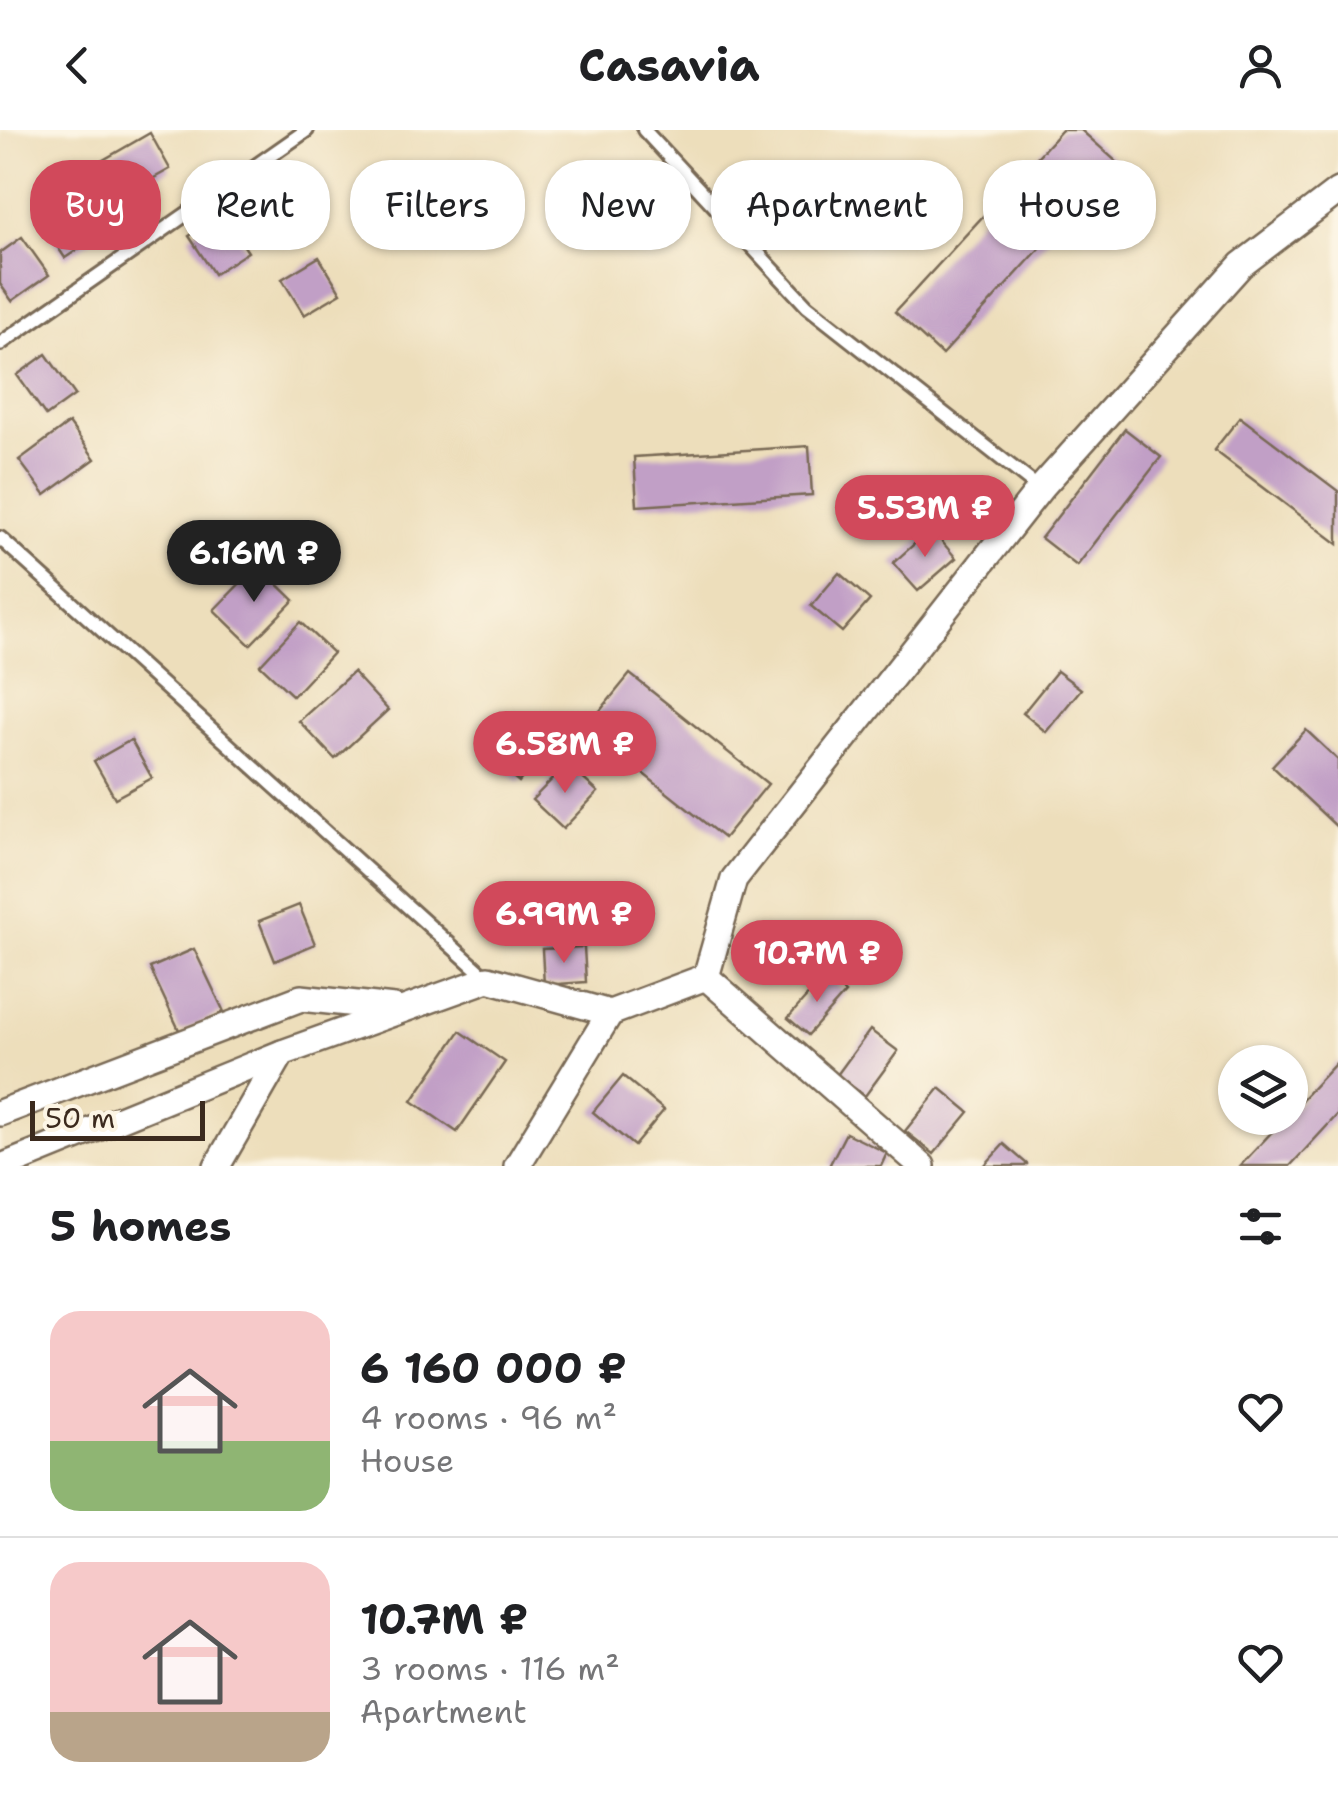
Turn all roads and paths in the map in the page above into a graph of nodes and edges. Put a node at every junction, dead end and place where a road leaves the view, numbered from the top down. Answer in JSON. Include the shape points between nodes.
{"nodes":[{"id":1,"x":307,"y":130,"type":"edge"},
{"id":2,"x":644,"y":130,"type":"edge"},
{"id":3,"x":1338,"y":191,"type":"edge"},
{"id":4,"x":0,"y":344,"type":"edge"},
{"id":5,"x":1040,"y":489,"type":"junction"},
{"id":6,"x":0,"y":538,"type":"edge"},
{"id":7,"x":706,"y":977,"type":"junction"},
{"id":8,"x":488,"y":979,"type":"junction"},
{"id":9,"x":404,"y":1009,"type":"junction"},
{"id":10,"x":610,"y":1013,"type":"junction"},
{"id":11,"x":282,"y":1053,"type":"junction"},
{"id":12,"x":0,"y":1113,"type":"edge"},
{"id":13,"x":4,"y":1166,"type":"edge"},
{"id":14,"x":217,"y":1166,"type":"edge"},
{"id":15,"x":517,"y":1166,"type":"edge"},
{"id":16,"x":922,"y":1166,"type":"edge"}],
"edges":[{"from":1,"to":4,"type":"lane"},
{"from":2,"to":5,"type":"lane","via":[[807,306]]},
{"from":3,"to":5,"type":"street","via":[[1241,265]]},
{"from":5,"to":7,"type":"street","via":[[734,879]]},
{"from":6,"to":8,"type":"lane"},
{"from":7,"to":10,"type":"street"},
{"from":7,"to":16,"type":"street"},
{"from":8,"to":9,"type":"street"},
{"from":8,"to":10,"type":"street"},
{"from":9,"to":11,"type":"street"},
{"from":9,"to":12,"type":"street","via":[[301,998]]},
{"from":10,"to":15,"type":"street"},
{"from":11,"to":13,"type":"street"},
{"from":11,"to":14,"type":"street"}]}
